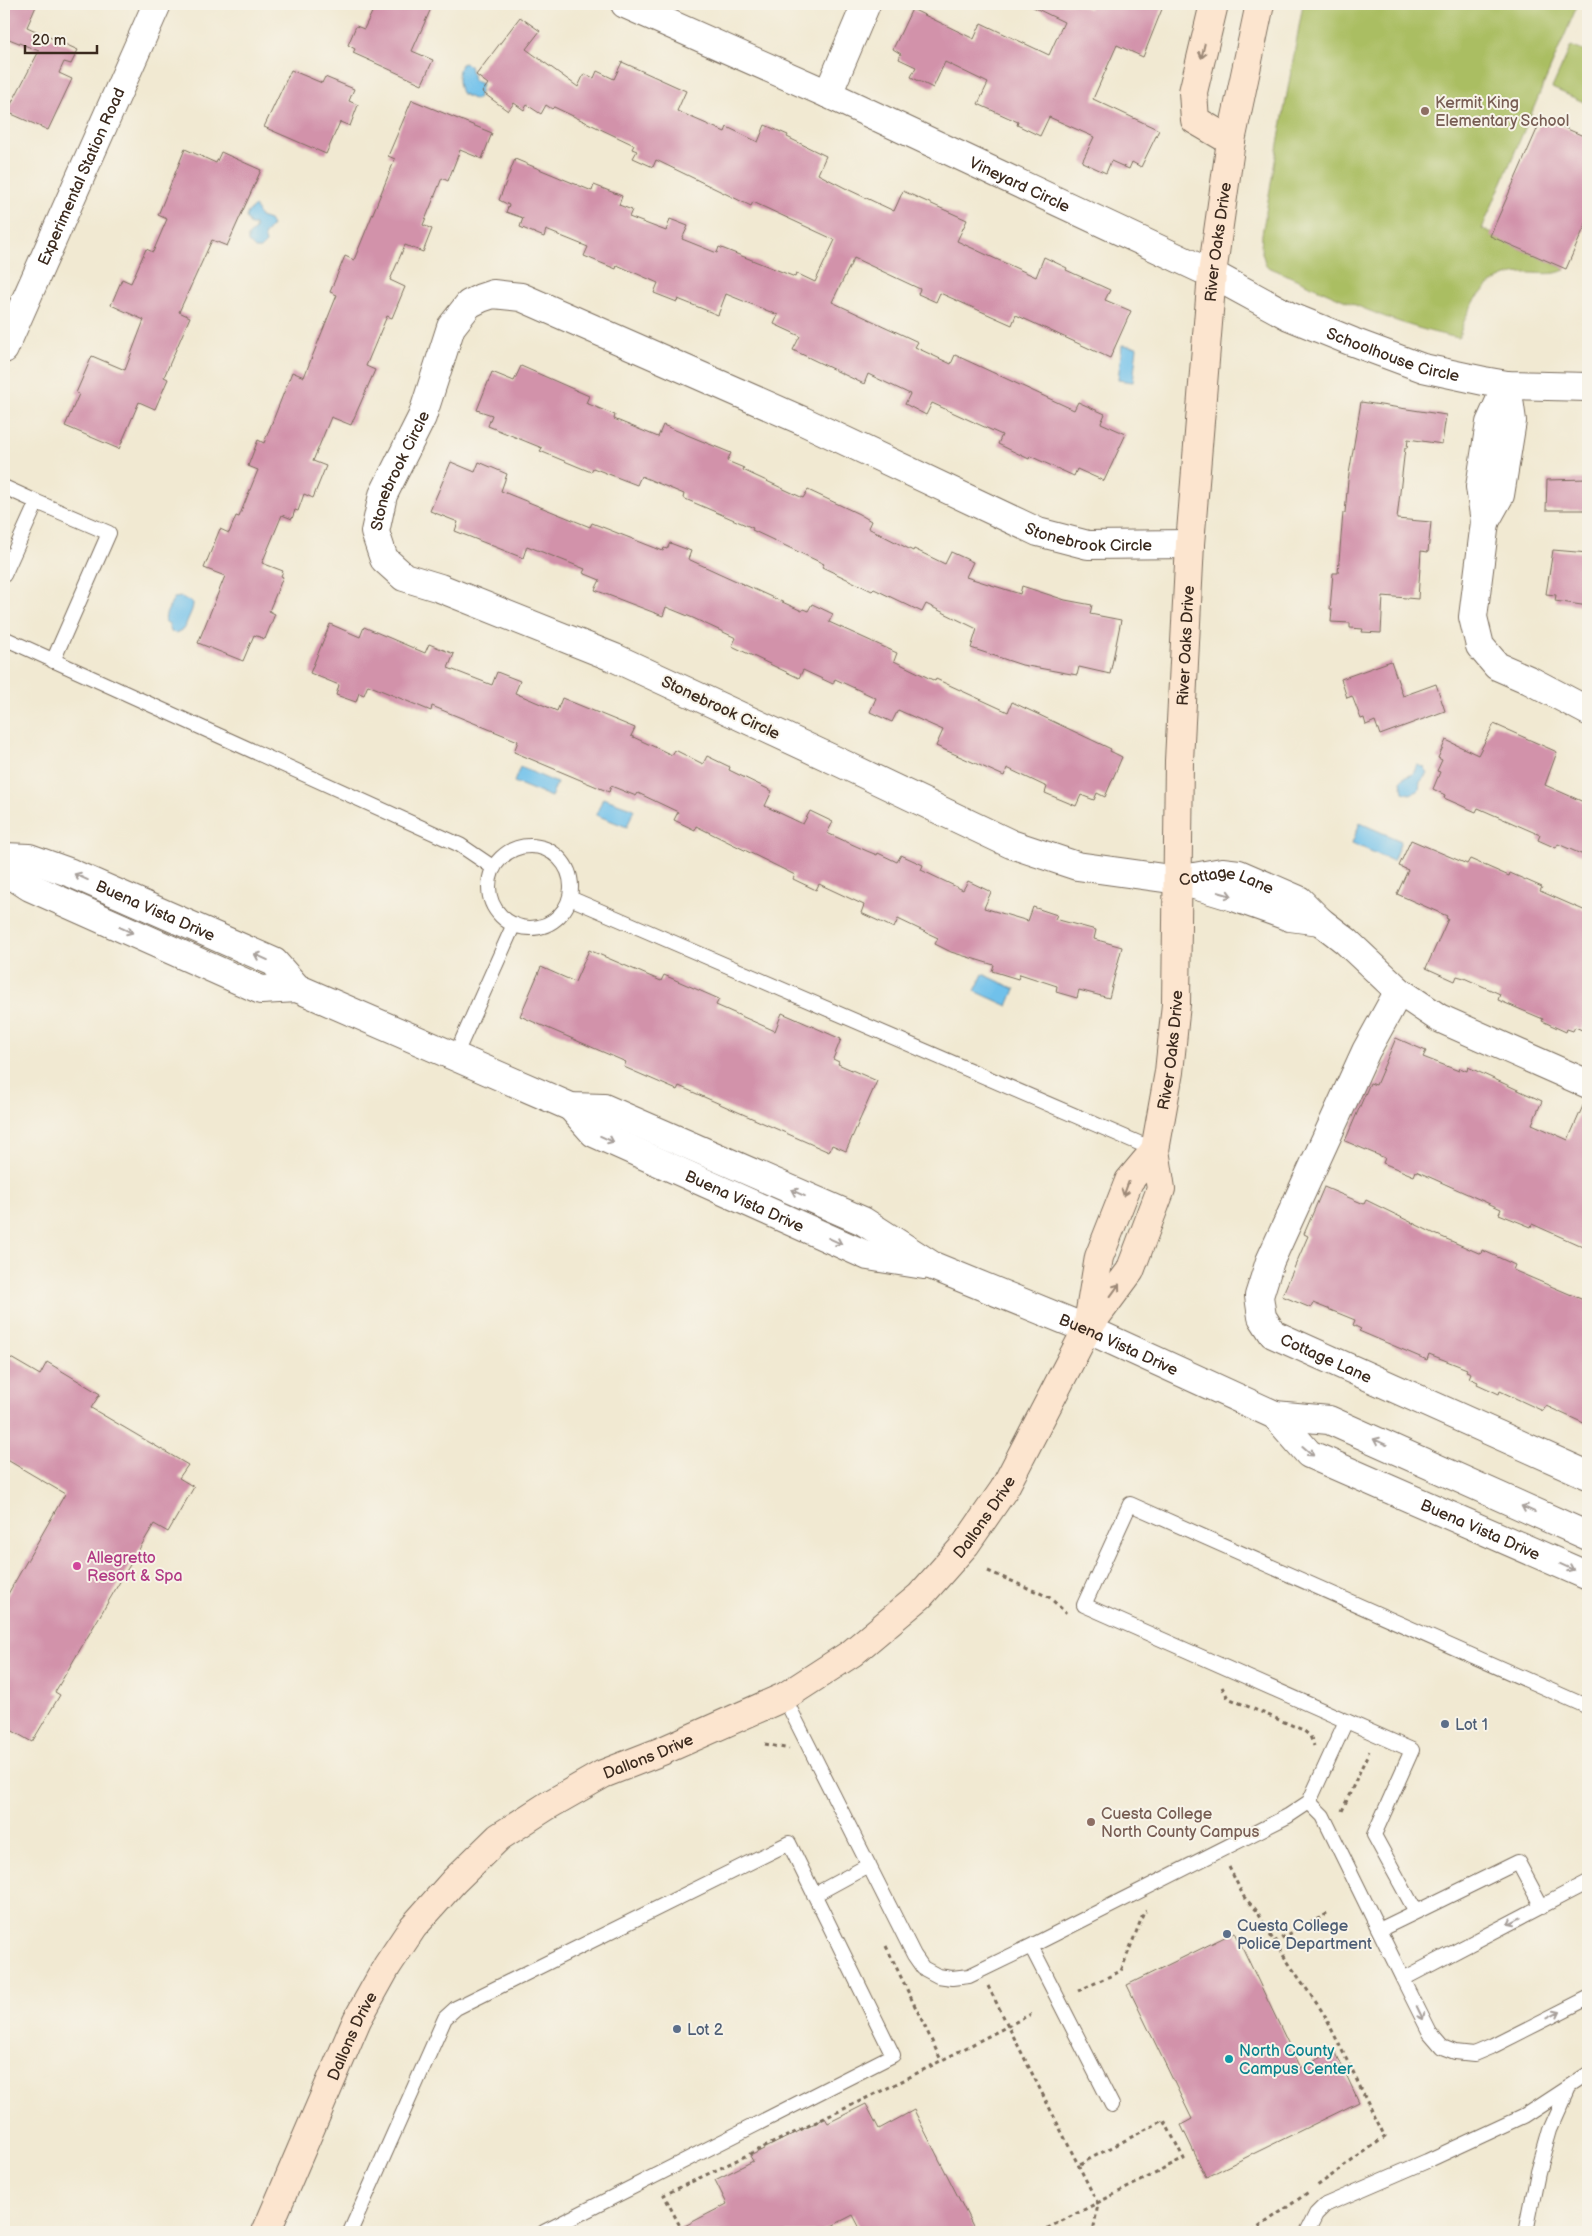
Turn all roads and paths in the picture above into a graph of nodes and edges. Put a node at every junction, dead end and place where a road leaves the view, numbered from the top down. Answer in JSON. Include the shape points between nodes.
{"nodes":[{"id":1,"x":157,"y":4,"type":"edge"},
{"id":2,"x":625,"y":4,"type":"edge"},
{"id":3,"x":866,"y":4,"type":"edge"},
{"id":4,"x":1214,"y":4,"type":"edge"},
{"id":5,"x":1260,"y":4,"type":"edge"},
{"id":6,"x":828,"y":94,"type":"junction"},
{"id":7,"x":1231,"y":141,"type":"junction"},
{"id":8,"x":1212,"y":274,"type":"junction"},
{"id":9,"x":4,"y":348,"type":"edge"},
{"id":10,"x":1506,"y":385,"type":"junction"},
{"id":11,"x":1588,"y":387,"type":"edge"},
{"id":12,"x":4,"y":487,"type":"edge"},
{"id":13,"x":37,"y":502,"type":"junction"},
{"id":14,"x":1190,"y":544,"type":"junction"},
{"id":15,"x":4,"y":575,"type":"edge"},
{"id":16,"x":4,"y":638,"type":"edge"},
{"id":17,"x":53,"y":661,"type":"junction"},
{"id":18,"x":1588,"y":711,"type":"edge"},
{"id":19,"x":4,"y":857,"type":"edge"},
{"id":20,"x":494,"y":868,"type":"junction"},
{"id":21,"x":4,"y":870,"type":"edge"},
{"id":22,"x":1178,"y":880,"type":"junction"},
{"id":23,"x":570,"y":898,"type":"junction"},
{"id":24,"x":514,"y":924,"type":"junction"},
{"id":25,"x":297,"y":988,"type":"junction"},
{"id":26,"x":1398,"y":991,"type":"junction"},
{"id":27,"x":455,"y":1056,"type":"junction"},
{"id":28,"x":1588,"y":1084,"type":"edge"},
{"id":29,"x":1155,"y":1150,"type":"junction"},
{"id":30,"x":1086,"y":1329,"type":"junction"},
{"id":31,"x":1275,"y":1415,"type":"junction"},
{"id":32,"x":1588,"y":1475,"type":"edge"},
{"id":33,"x":1588,"y":1536,"type":"edge"},
{"id":34,"x":988,"y":1571,"type":"dead end"},
{"id":35,"x":1588,"y":1576,"type":"edge"},
{"id":36,"x":1068,"y":1615,"type":"dead end"},
{"id":37,"x":1220,"y":1682,"type":"dead end"},
{"id":38,"x":784,"y":1697,"type":"junction"},
{"id":39,"x":1588,"y":1707,"type":"edge"},
{"id":40,"x":1346,"y":1721,"type":"junction"},
{"id":41,"x":1377,"y":1734,"type":"junction"},
{"id":42,"x":1314,"y":1749,"type":"dead end"},
{"id":43,"x":1309,"y":1802,"type":"junction"},
{"id":44,"x":1342,"y":1813,"type":"dead end"},
{"id":45,"x":1226,"y":1862,"type":"dead end"},
{"id":46,"x":870,"y":1865,"type":"junction"},
{"id":47,"x":1588,"y":1882,"type":"edge"},
{"id":48,"x":814,"y":1895,"type":"junction"},
{"id":49,"x":1542,"y":1907,"type":"junction"},
{"id":50,"x":1152,"y":1908,"type":"dead end"},
{"id":51,"x":1416,"y":1912,"type":"junction"},
{"id":52,"x":1329,"y":1913,"type":"dead end"},
{"id":53,"x":1379,"y":1930,"type":"junction"},
{"id":54,"x":882,"y":1939,"type":"dead end"},
{"id":55,"x":1274,"y":1942,"type":"junction"},
{"id":56,"x":1031,"y":1946,"type":"junction"},
{"id":57,"x":1404,"y":1979,"type":"junction"},
{"id":58,"x":986,"y":1983,"type":"dead end"},
{"id":59,"x":1078,"y":1991,"type":"dead end"},
{"id":60,"x":1588,"y":1998,"type":"edge"},
{"id":61,"x":1031,"y":2014,"type":"dead end"},
{"id":62,"x":1007,"y":2026,"type":"junction"},
{"id":63,"x":942,"y":2060,"type":"junction"},
{"id":64,"x":1588,"y":2074,"type":"edge"},
{"id":65,"x":1570,"y":2086,"type":"junction"},
{"id":66,"x":1112,"y":2105,"type":"dead end"},
{"id":67,"x":1078,"y":2165,"type":"junction"},
{"id":68,"x":1098,"y":2204,"type":"junction"},
{"id":69,"x":680,"y":2228,"type":"junction"},
{"id":70,"x":266,"y":2232,"type":"edge"},
{"id":71,"x":350,"y":2232,"type":"edge"},
{"id":72,"x":544,"y":2232,"type":"edge"},
{"id":73,"x":671,"y":2232,"type":"edge"},
{"id":74,"x":682,"y":2232,"type":"edge"},
{"id":75,"x":1040,"y":2232,"type":"edge"},
{"id":76,"x":1093,"y":2232,"type":"edge"},
{"id":77,"x":1252,"y":2232,"type":"edge"},
{"id":78,"x":1307,"y":2232,"type":"edge"},
{"id":79,"x":1526,"y":2232,"type":"edge"}],
"edges":[{"from":1,"to":9,"type":"street","name":"Experimental Station Road"},
{"from":2,"to":6,"type":"street","name":"Vineyard Circle"},
{"from":3,"to":6,"type":"street"},
{"from":4,"to":7,"type":"street","one_way":true,"via":[[1193,92],[1195,120]]},
{"from":5,"to":7,"type":"street","name":"River Oaks Drive"},
{"from":6,"to":8,"type":"street","name":"Vineyard Circle"},
{"from":7,"to":8,"type":"street","name":"River Oaks Drive"},
{"from":8,"to":10,"type":"street","name":"Schoolhouse Circle","via":[[1289,316],[1353,342],[1422,368]]},
{"from":8,"to":14,"type":"street","name":"River Oaks Drive"},
{"from":10,"to":11,"type":"street","name":"Schoolhouse Circle"},
{"from":10,"to":18,"type":"street","via":[[1490,423],[1480,488],[1485,522],[1473,617],[1480,646],[1497,666]]},
{"from":12,"to":13,"type":"lane"},
{"from":13,"to":15,"type":"lane"},
{"from":13,"to":17,"type":"lane","via":[[109,534]]},
{"from":14,"to":22,"type":"street","name":"River Oaks Drive","via":[[1178,761]]},
{"from":14,"to":22,"type":"street","name":"Stonebrook Circle","via":[[1088,545],[1038,532],[803,421],[549,309],[522,298],[493,294],[469,304],[451,327],[422,417],[383,495],[376,532],[384,559],[404,578],[440,588],[615,658],[1011,844],[1078,866]]},
{"from":16,"to":17,"type":"lane"},
{"from":17,"to":20,"type":"lane","via":[[460,845]]},
{"from":25,"to":19,"type":"street","name":"Buena Vista Drive","one_way":true,"via":[[274,962],[71,873],[29,858]]},
{"from":20,"to":23,"type":"lane","via":[[508,852],[521,847],[549,850],[568,870]]},
{"from":20,"to":24,"type":"lane","via":[[489,888],[491,901],[507,921]]},
{"from":21,"to":25,"type":"street","name":"Buena Vista Drive","one_way":true,"via":[[30,887],[262,990]]},
{"from":22,"to":26,"type":"street","name":"Cottage Lane","via":[[1290,917],[1320,921]]},
{"from":22,"to":29,"type":"street","name":"River Oaks Drive","via":[[1176,1004],[1169,1072]]},
{"from":23,"to":24,"type":"lane","via":[[556,919],[544,926],[532,928]]},
{"from":23,"to":29,"type":"lane"},
{"from":24,"to":27,"type":"lane"},
{"from":25,"to":27,"type":"street","name":"Buena Vista Drive"},
{"from":26,"to":28,"type":"street","name":"Cottage Lane","via":[[1438,1018]]},
{"from":26,"to":32,"type":"street","name":"Cottage Lane","via":[[1366,1051],[1270,1261],[1259,1296],[1262,1318],[1273,1334]]},
{"from":27,"to":30,"type":"street","name":"Buena Vista Drive","via":[[571,1107],[604,1108],[854,1218],[933,1266]]},
{"from":29,"to":30,"type":"street","name":"River Oaks Drive","via":[[1161,1189],[1146,1232],[1130,1271]]},
{"from":30,"to":31,"type":"street","name":"Buena Vista Drive"},
{"from":30,"to":38,"type":"street","name":"Dallons Drive","via":[[1004,1489],[966,1544],[920,1596],[852,1652]]},
{"from":33,"to":31,"type":"street","name":"Buena Vista Drive","one_way":true,"via":[[1328,1420]]},
{"from":31,"to":35,"type":"street","name":"Buena Vista Drive","one_way":true,"via":[[1310,1454]]},
{"from":34,"to":36,"type":"path","via":[[1049,1597]]},
{"from":37,"to":42,"type":"path","via":[[1228,1698],[1303,1730],[1310,1736]]},
{"from":38,"to":46,"type":"lane"},
{"from":38,"to":70,"type":"street","name":"Dallons Drive","via":[[603,1774],[500,1837],[454,1881],[413,1927],[357,2020]]},
{"from":39,"to":40,"type":"lane","via":[[1130,1504],[1084,1605]]},
{"from":40,"to":41,"type":"lane"},
{"from":40,"to":43,"type":"lane"},
{"from":41,"to":44,"type":"path"},
{"from":41,"to":51,"type":"lane","via":[[1412,1750],[1374,1835]]},
{"from":43,"to":53,"type":"lane","via":[[1323,1816]]},
{"from":43,"to":56,"type":"lane","via":[[1288,1816]]},
{"from":45,"to":55,"type":"path","via":[[1244,1897],[1257,1911]]},
{"from":46,"to":48,"type":"lane"},
{"from":46,"to":56,"type":"lane","via":[[914,1955],[924,1968],[938,1976],[969,1976]]},
{"from":47,"to":49,"type":"lane"},
{"from":48,"to":71,"type":"lane","via":[[789,1842],[456,2008],[445,2018]]},
{"from":48,"to":72,"type":"lane","via":[[893,2055]]},
{"from":49,"to":51,"type":"lane","via":[[1518,1862]]},
{"from":49,"to":57,"type":"lane","one_way":true},
{"from":50,"to":59,"type":"path","via":[[1144,1912],[1122,1971]]},
{"from":51,"to":53,"type":"lane"},
{"from":52,"to":55,"type":"path"},
{"from":53,"to":57,"type":"lane"},
{"from":54,"to":63,"type":"path"},
{"from":55,"to":77,"type":"path","via":[[1324,2014],[1385,2137]]},
{"from":56,"to":66,"type":"lane"},
{"from":57,"to":60,"type":"lane","one_way":true,"via":[[1430,2033],[1442,2046],[1455,2052],[1474,2054]]},
{"from":58,"to":62,"type":"path"},
{"from":61,"to":62,"type":"path"},
{"from":62,"to":63,"type":"path"},
{"from":62,"to":67,"type":"path"},
{"from":63,"to":69,"type":"path","via":[[664,2195]]},
{"from":64,"to":65,"type":"lane"},
{"from":65,"to":78,"type":"lane","via":[[1524,2116],[1325,2204]]},
{"from":65,"to":79,"type":"lane","via":[[1550,2130]]},
{"from":67,"to":68,"type":"path"},
{"from":67,"to":68,"type":"path","via":[[1164,2120],[1184,2159]]},
{"from":68,"to":75,"type":"path"},
{"from":68,"to":76,"type":"path"},
{"from":69,"to":73,"type":"path"},
{"from":69,"to":74,"type":"path"}]}
